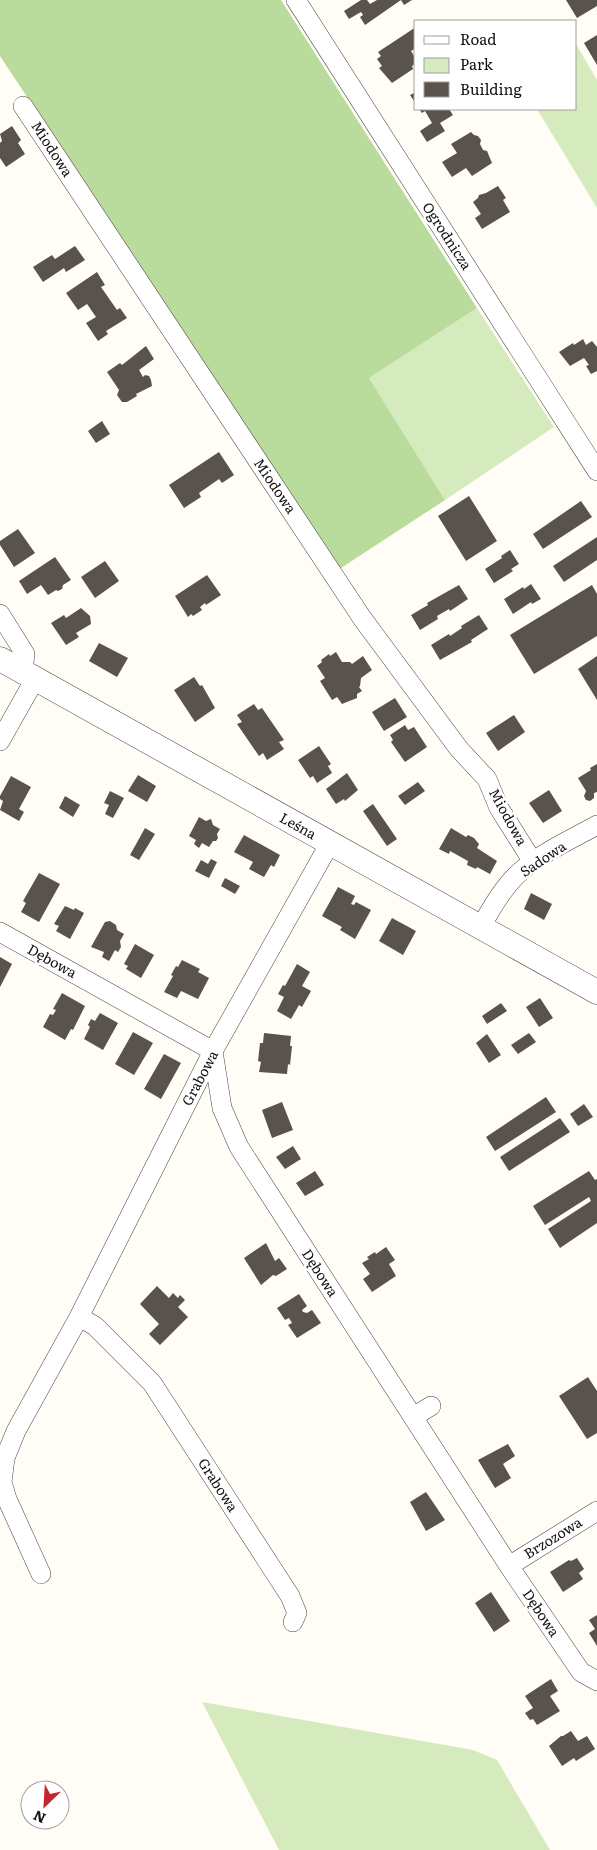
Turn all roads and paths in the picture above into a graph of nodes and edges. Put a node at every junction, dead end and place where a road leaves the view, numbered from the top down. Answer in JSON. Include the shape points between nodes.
{"nodes":[{"id":1,"x":296,"y":0,"type":"edge"},
{"id":2,"x":23,"y":106,"type":"dead end"},
{"id":3,"x":597,"y":471,"type":"edge"},
{"id":4,"x":0,"y":614,"type":"edge"},
{"id":5,"x":18,"y":669,"type":"edge"},
{"id":6,"x":0,"y":741,"type":"edge"},
{"id":7,"x":597,"y":825,"type":"edge"},
{"id":8,"x":330,"y":843,"type":"junction"},
{"id":9,"x":533,"y":862,"type":"junction"},
{"id":10,"x":481,"y":928,"type":"junction"},
{"id":11,"x":0,"y":932,"type":"edge"},
{"id":12,"x":597,"y":992,"type":"edge"},
{"id":13,"x":213,"y":1052,"type":"junction"},
{"id":14,"x":79,"y":1317,"type":"junction"},
{"id":15,"x":431,"y":1406,"type":"dead end"},
{"id":16,"x":413,"y":1417,"type":"junction"},
{"id":17,"x":597,"y":1511,"type":"edge"},
{"id":18,"x":509,"y":1566,"type":"junction"},
{"id":19,"x":41,"y":1574,"type":"dead end"},
{"id":20,"x":294,"y":1622,"type":"dead end"},
{"id":21,"x":597,"y":1681,"type":"edge"}],
"edges":[{"from":1,"to":3,"type":"street","name":"Ogrodnicza"},
{"from":2,"to":9,"type":"street","name":"Miodowa","via":[[362,618],[459,748],[487,779],[500,808]]},
{"from":4,"to":5,"type":"street","via":[[25,654]]},
{"from":5,"to":6,"type":"street"},
{"from":5,"to":8,"type":"street","name":"Leśna"},
{"from":7,"to":9,"type":"street","name":"Sadowa"},
{"from":8,"to":10,"type":"street","name":"Leśna"},
{"from":8,"to":13,"type":"street","name":"Grabowa"},
{"from":9,"to":10,"type":"street","name":"Sadowa","via":[[520,872]]},
{"from":10,"to":12,"type":"street","name":"Leśna"},
{"from":11,"to":13,"type":"street","name":"Dębowa"},
{"from":13,"to":14,"type":"street","name":"Grabowa"},
{"from":13,"to":16,"type":"street","name":"Dębowa","via":[[222,1108],[239,1147]]},
{"from":14,"to":19,"type":"street","name":"Grabowa","via":[[16,1431],[2,1471],[7,1499]]},
{"from":14,"to":20,"type":"street","name":"Grabowa","via":[[95,1326],[152,1383],[290,1596],[297,1613]]},
{"from":15,"to":16,"type":"street"},
{"from":16,"to":18,"type":"street","name":"Dębowa"},
{"from":17,"to":18,"type":"street","name":"Brzozowa"},
{"from":18,"to":21,"type":"street","name":"Dębowa","via":[[581,1672]]}]}
